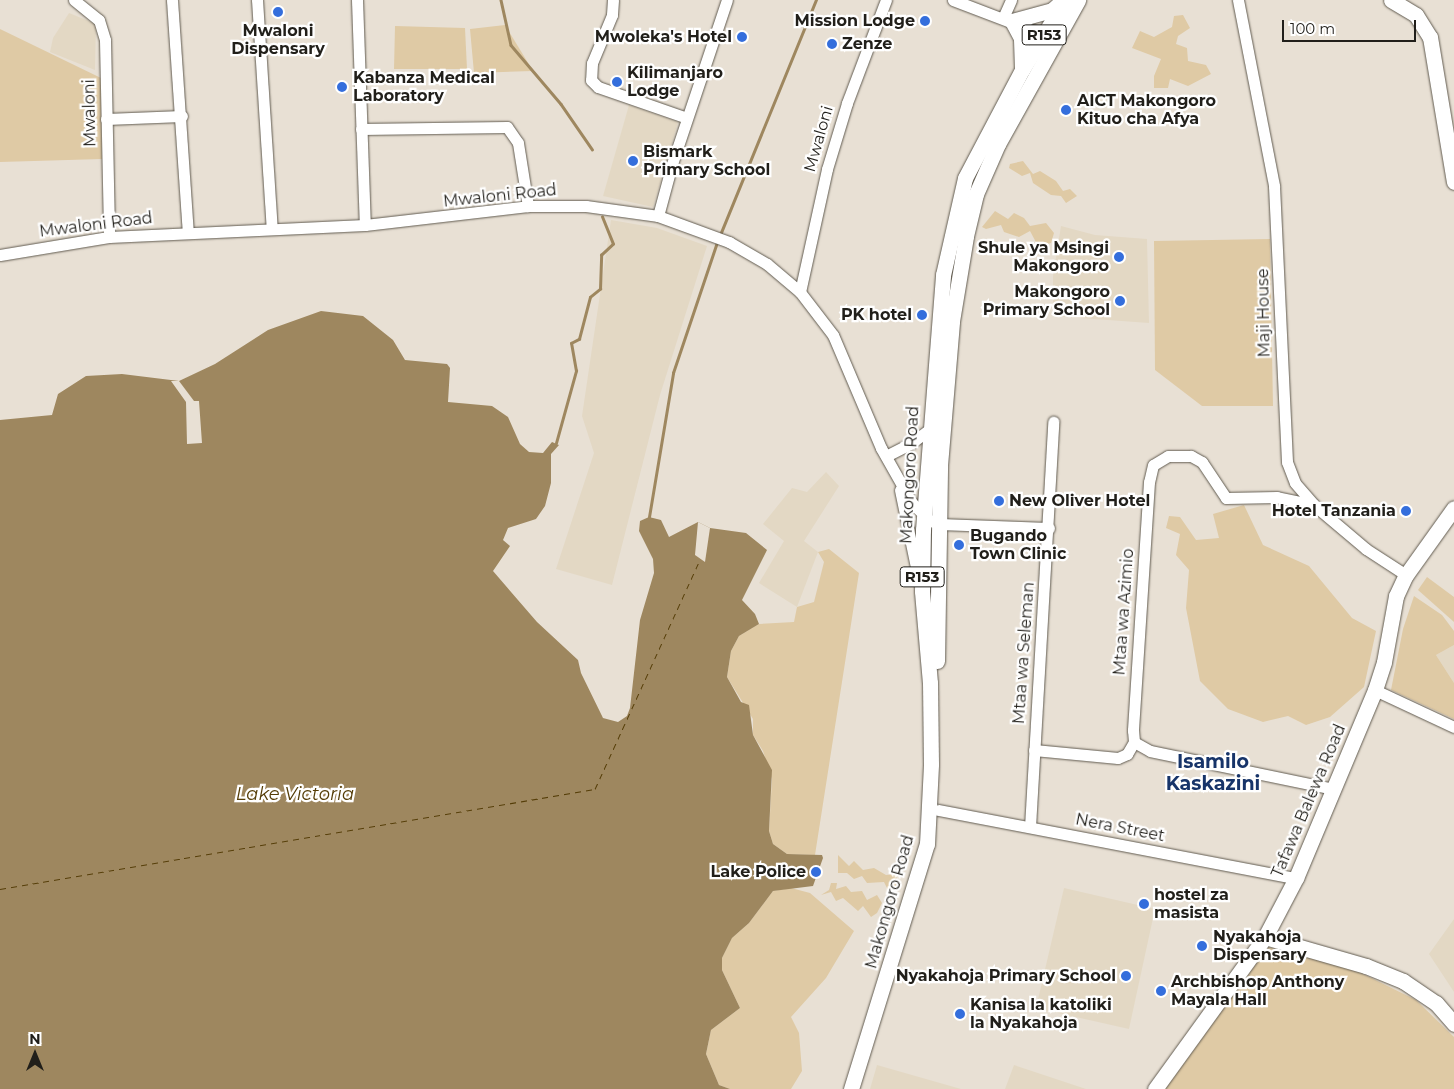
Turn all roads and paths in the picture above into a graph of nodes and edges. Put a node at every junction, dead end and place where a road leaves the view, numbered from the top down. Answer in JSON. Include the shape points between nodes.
{"nodes":[{"id":1,"x":74,"y":0,"type":"edge"},
{"id":2,"x":172,"y":0,"type":"edge"},
{"id":3,"x":257,"y":0,"type":"edge"},
{"id":4,"x":357,"y":0,"type":"edge"},
{"id":5,"x":614,"y":0,"type":"edge"},
{"id":6,"x":727,"y":0,"type":"edge"},
{"id":7,"x":886,"y":0,"type":"edge"},
{"id":8,"x":954,"y":0,"type":"edge"},
{"id":9,"x":1011,"y":0,"type":"edge"},
{"id":10,"x":1064,"y":0,"type":"edge"},
{"id":11,"x":1078,"y":0,"type":"edge"},
{"id":12,"x":1238,"y":0,"type":"edge"},
{"id":13,"x":1392,"y":0,"type":"edge"},
{"id":14,"x":1007,"y":20,"type":"junction"},
{"id":15,"x":1051,"y":37,"type":"junction"},
{"id":16,"x":1022,"y":70,"type":"junction"},
{"id":17,"x":182,"y":116,"type":"junction"},
{"id":18,"x":687,"y":118,"type":"junction"},
{"id":19,"x":106,"y":119,"type":"junction"},
{"id":20,"x":361,"y":129,"type":"junction"},
{"id":21,"x":1454,"y":182,"type":"edge"},
{"id":22,"x":528,"y":206,"type":"junction"},
{"id":23,"x":658,"y":216,"type":"junction"},
{"id":24,"x":365,"y":225,"type":"junction"},
{"id":25,"x":272,"y":229,"type":"junction"},
{"id":26,"x":188,"y":232,"type":"junction"},
{"id":27,"x":109,"y":238,"type":"junction"},
{"id":28,"x":0,"y":255,"type":"edge"},
{"id":29,"x":800,"y":292,"type":"junction"},
{"id":30,"x":1053,"y":422,"type":"dead end"},
{"id":31,"x":930,"y":428,"type":"junction"},
{"id":32,"x":886,"y":456,"type":"junction"},
{"id":33,"x":898,"y":481,"type":"junction"},
{"id":34,"x":1314,"y":505,"type":"junction"},
{"id":35,"x":1454,"y":508,"type":"edge"},
{"id":36,"x":931,"y":520,"type":"junction"},
{"id":37,"x":1049,"y":528,"type":"junction"},
{"id":38,"x":1406,"y":575,"type":"junction"},
{"id":39,"x":922,"y":591,"type":"junction"},
{"id":40,"x":1375,"y":690,"type":"junction"},
{"id":41,"x":1454,"y":727,"type":"edge"},
{"id":42,"x":1134,"y":742,"type":"junction"},
{"id":43,"x":1034,"y":750,"type":"junction"},
{"id":44,"x":1333,"y":789,"type":"junction"},
{"id":45,"x":938,"y":810,"type":"junction"},
{"id":46,"x":1030,"y":827,"type":"junction"},
{"id":47,"x":1296,"y":878,"type":"junction"},
{"id":48,"x":1265,"y":937,"type":"junction"},
{"id":49,"x":1454,"y":1024,"type":"edge"},
{"id":50,"x":851,"y":1089,"type":"edge"},
{"id":51,"x":860,"y":1089,"type":"edge"},
{"id":52,"x":1155,"y":1089,"type":"edge"}],
"edges":[{"from":1,"to":19,"type":"street","name":"Mwaloni","via":[[99,20],[105,40]]},
{"from":2,"to":17,"type":"street"},
{"from":3,"to":25,"type":"street"},
{"from":4,"to":20,"type":"street"},
{"from":5,"to":18,"type":"street","via":[[612,15],[592,63],[591,80],[598,87]]},
{"from":6,"to":18,"type":"street"},
{"from":7,"to":29,"type":"street","name":"Mwaloni","via":[[847,103],[830,159]]},
{"from":8,"to":14,"type":"street"},
{"from":9,"to":14,"type":"street"},
{"from":10,"to":14,"type":"main road","via":[[1052,10]]},
{"from":10,"to":15,"type":"main road","name":"Makongoro Road","number":"R153"},
{"from":11,"to":15,"type":"main road","name":"Makongoro Road","number":"R153"},
{"from":12,"to":34,"type":"street","name":"Maji House","via":[[1274,186],[1283,442],[1295,483]]},
{"from":13,"to":21,"type":"main road","via":[[1416,15],[1430,37]]},
{"from":14,"to":15,"type":"street"},
{"from":14,"to":16,"type":"main road","via":[[1021,38]]},
{"from":15,"to":16,"type":"main road","name":"Makongoro Road","number":"R153"},
{"from":15,"to":36,"type":"main road","name":"Makongoro Road","number":"R153","via":[[998,144],[974,202],[952,321]]},
{"from":16,"to":31,"type":"main road","name":"Makongoro Road","number":"R153","via":[[965,178],[943,276]]},
{"from":17,"to":19,"type":"street"},
{"from":17,"to":26,"type":"street"},
{"from":18,"to":23,"type":"street"},
{"from":19,"to":27,"type":"street","name":"Mwaloni"},
{"from":20,"to":22,"type":"street","via":[[507,127],[518,143]]},
{"from":20,"to":24,"type":"street"},
{"from":22,"to":23,"type":"street","name":"Mwaloni Road","via":[[586,206]]},
{"from":22,"to":24,"type":"street","name":"Mwaloni Road"},
{"from":23,"to":29,"type":"street","name":"Mwaloni Road","via":[[730,242],[767,264]]},
{"from":24,"to":25,"type":"street","name":"Mwaloni Road"},
{"from":25,"to":26,"type":"street","name":"Mwaloni Road"},
{"from":26,"to":27,"type":"street","name":"Mwaloni Road"},
{"from":27,"to":28,"type":"street","name":"Mwaloni Road"},
{"from":29,"to":32,"type":"street","name":"Mwaloni Road","via":[[833,335]]},
{"from":30,"to":37,"type":"street","name":"Mtaa wa Seleman"},
{"from":31,"to":32,"type":"street","via":[[910,444]]},
{"from":31,"to":36,"type":"main road","name":"Makongoro Road","number":"R153"},
{"from":32,"to":33,"type":"street","name":"Mwaloni Road"},
{"from":33,"to":36,"type":"street","name":"Mwaloni Road"},
{"from":33,"to":39,"type":"street"},
{"from":34,"to":38,"type":"street","name":"Maji House","via":[[1366,549]]},
{"from":34,"to":42,"type":"street","name":"Mtaa wa Azimio","via":[[1277,497],[1226,498],[1202,462],[1191,456],[1168,456],[1154,465],[1149,482]]},
{"from":35,"to":38,"type":"main road","name":"Tafawa Balewa Road"},
{"from":36,"to":37,"type":"street"},
{"from":36,"to":39,"type":"main road","name":"Makongoro Road","number":"R153"},
{"from":36,"to":45,"type":"main road","name":"Makongoro Road","number":"R153"},
{"from":37,"to":43,"type":"street","name":"Mtaa wa Seleman"},
{"from":38,"to":40,"type":"main road","name":"Tafawa Balewa Road","via":[[1396,596],[1384,662]]},
{"from":39,"to":50,"type":"main road","name":"Makongoro Road","number":"R153","via":[[930,683],[927,844]]},
{"from":40,"to":41,"type":"street"},
{"from":40,"to":44,"type":"main road","name":"Tafawa Balewa Road"},
{"from":42,"to":43,"type":"street","via":[[1127,754],[1118,758]]},
{"from":42,"to":44,"type":"street","via":[[1150,751]]},
{"from":43,"to":46,"type":"street","name":"Mtaa wa Seleman"},
{"from":44,"to":47,"type":"main road","name":"Tafawa Balewa Road"},
{"from":45,"to":46,"type":"street","name":"Nera Street"},
{"from":45,"to":51,"type":"main road","name":"Makongoro Road","number":"R153","via":[[928,869]]},
{"from":46,"to":47,"type":"street","name":"Nera Street"},
{"from":47,"to":48,"type":"main road","name":"Tafawa Balewa Road"},
{"from":48,"to":49,"type":"main road","via":[[1366,966],[1403,981],[1436,1003]]},
{"from":48,"to":52,"type":"main road","name":"Tafawa Balewa Road"}]}
